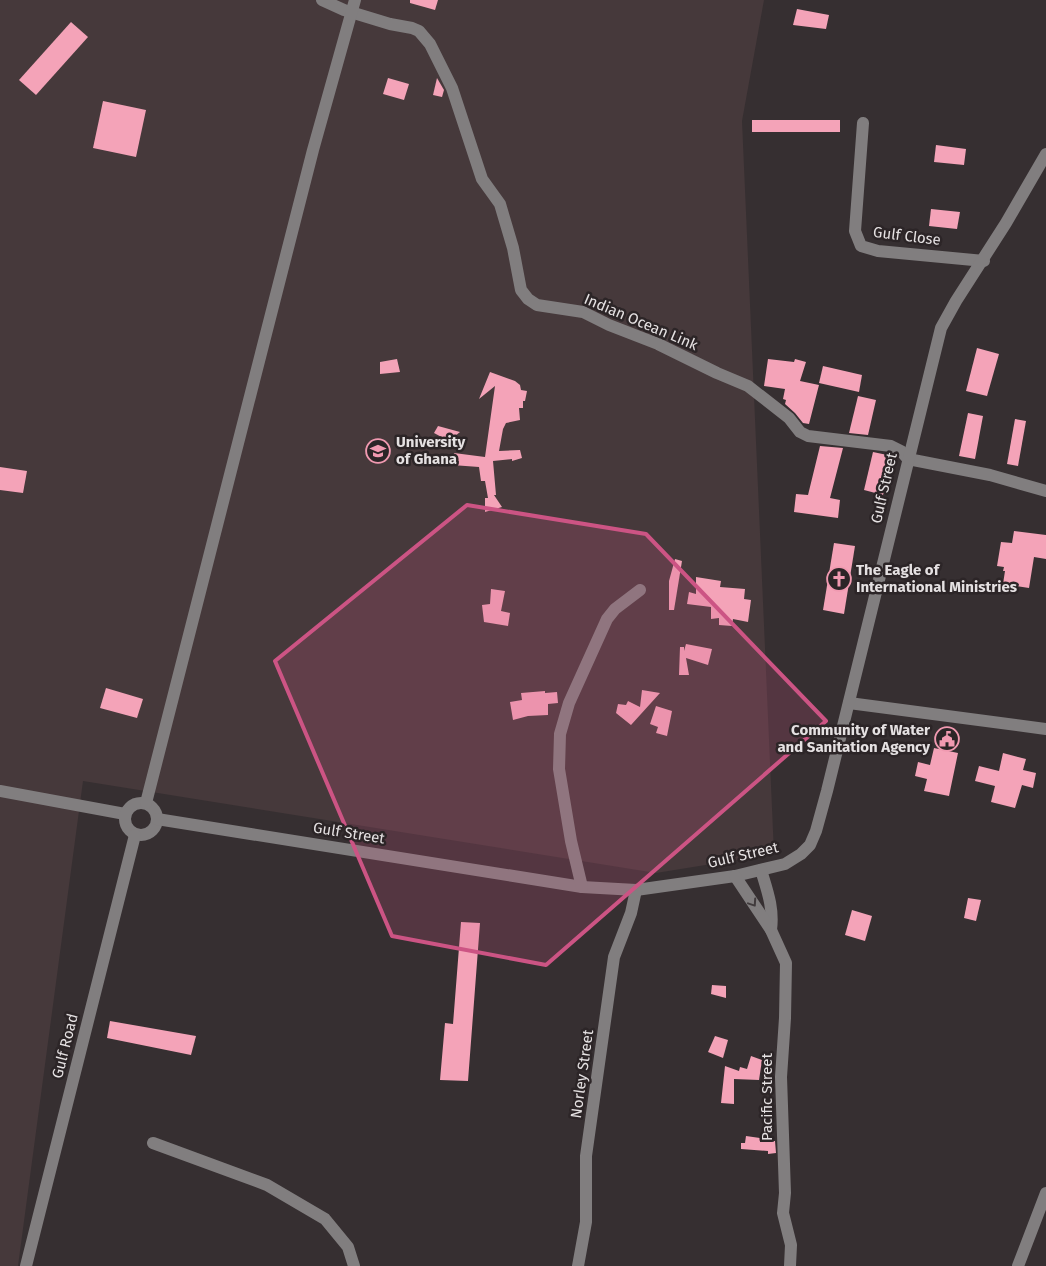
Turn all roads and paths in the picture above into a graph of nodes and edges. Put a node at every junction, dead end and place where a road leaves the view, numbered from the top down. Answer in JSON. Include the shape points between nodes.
{"nodes":[{"id":1,"x":322,"y":0,"type":"edge"},
{"id":2,"x":353,"y":6,"type":"edge"},
{"id":3,"x":864,"y":123,"type":"dead end"},
{"id":4,"x":1046,"y":154,"type":"edge"},
{"id":5,"x":984,"y":260,"type":"junction"},
{"id":6,"x":908,"y":459,"type":"junction"},
{"id":7,"x":1046,"y":491,"type":"edge"},
{"id":8,"x":640,"y":590,"type":"dead end"},
{"id":9,"x":849,"y":703,"type":"junction"},
{"id":10,"x":1046,"y":729,"type":"edge"},
{"id":11,"x":0,"y":791,"type":"edge"},
{"id":12,"x":146,"y":803,"type":"junction"},
{"id":13,"x":125,"y":814,"type":"junction"},
{"id":14,"x":158,"y":819,"type":"junction"},
{"id":15,"x":135,"y":835,"type":"junction"},
{"id":16,"x":761,"y":870,"type":"junction"},
{"id":17,"x":735,"y":876,"type":"junction"},
{"id":18,"x":582,"y":887,"type":"junction"},
{"id":19,"x":636,"y":890,"type":"junction"},
{"id":20,"x":771,"y":930,"type":"junction"},
{"id":21,"x":153,"y":1143,"type":"dead end"},
{"id":22,"x":1046,"y":1193,"type":"edge"},
{"id":23,"x":26,"y":1266,"type":"edge"},
{"id":24,"x":354,"y":1266,"type":"edge"},
{"id":25,"x":578,"y":1266,"type":"edge"},
{"id":26,"x":790,"y":1266,"type":"edge"},
{"id":27,"x":1018,"y":1266,"type":"edge"}],
"edges":[{"from":1,"to":2,"type":"street","name":"Indian Ocean Link"},
{"from":2,"to":6,"type":"street","name":"Indian Ocean Link","via":[[390,24],[419,31],[430,44],[452,88],[482,179],[500,204],[521,290],[528,299],[537,304],[583,312],[748,386],[808,436],[891,446]]},
{"from":2,"to":12,"type":"street","via":[[313,150]]},
{"from":3,"to":5,"type":"street","name":"Gulf Close","via":[[855,231],[861,246],[878,251]]},
{"from":4,"to":5,"type":"street","name":"Gulf Street"},
{"from":5,"to":6,"type":"street","name":"Gulf Street","via":[[941,328]]},
{"from":6,"to":7,"type":"street","name":"Indian Ocean Link","via":[[990,475]]},
{"from":6,"to":9,"type":"street","name":"Gulf Street"},
{"from":8,"to":18,"type":"street","via":[[607,619],[569,703],[560,734],[559,769]]},
{"from":9,"to":10,"type":"street"},
{"from":9,"to":16,"type":"street","name":"Gulf Street","via":[[810,845],[785,864]]},
{"from":11,"to":13,"type":"street"},
{"from":12,"to":13,"type":"street","via":[[131,805]]},
{"from":12,"to":14,"type":"street","via":[[154,809]]},
{"from":13,"to":15,"type":"street","via":[[125,824]]},
{"from":14,"to":15,"type":"street","via":[[150,833]]},
{"from":14,"to":18,"type":"street","name":"Gulf Street"},
{"from":15,"to":23,"type":"street","name":"Gulf Road"},
{"from":16,"to":17,"type":"street","name":"Gulf Street"},
{"from":16,"to":20,"type":"street","name":"Pacific Street","via":[[771,903]]},
{"from":17,"to":19,"type":"street","name":"Gulf Street"},
{"from":17,"to":20,"type":"street","name":"Pacific Street","one_way":true},
{"from":18,"to":19,"type":"street","name":"Gulf Street"},
{"from":19,"to":25,"type":"street","name":"Norley Street","via":[[614,957],[586,1156],[586,1222]]},
{"from":20,"to":26,"type":"street","name":"Pacific Street","via":[[786,963],[781,1077],[783,1213],[791,1245]]},
{"from":21,"to":24,"type":"street","via":[[267,1185],[325,1219],[348,1247]]},
{"from":22,"to":27,"type":"street"}]}
